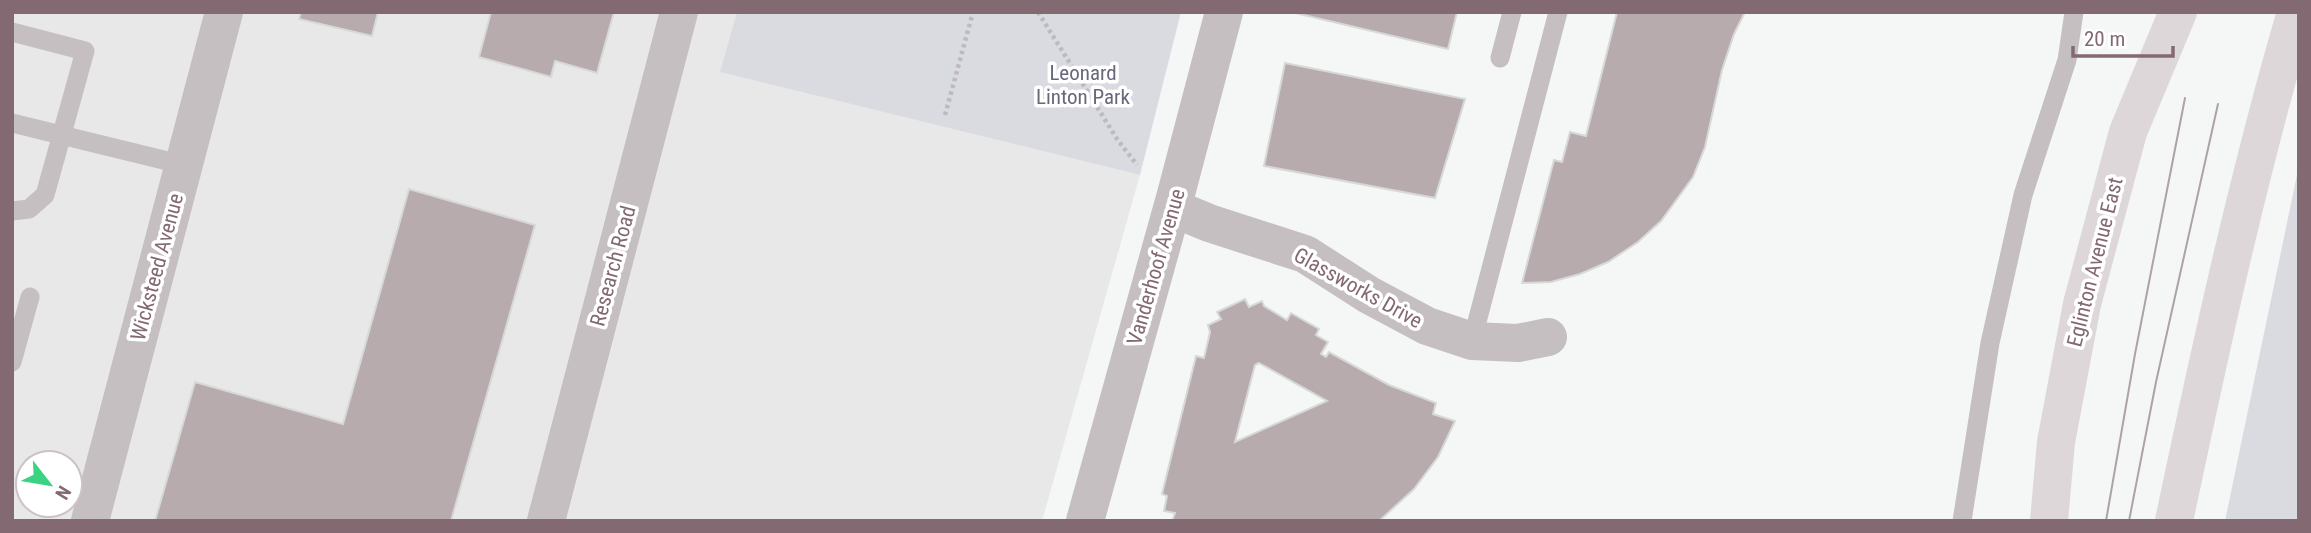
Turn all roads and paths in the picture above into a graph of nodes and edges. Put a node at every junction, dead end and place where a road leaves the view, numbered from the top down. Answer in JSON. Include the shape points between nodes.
{"nodes":[{"id":1,"x":224,"y":12,"type":"edge"},
{"id":2,"x":679,"y":12,"type":"edge"},
{"id":3,"x":973,"y":12,"type":"edge"},
{"id":4,"x":1038,"y":12,"type":"edge"},
{"id":5,"x":1224,"y":12,"type":"edge"},
{"id":6,"x":1512,"y":12,"type":"edge"},
{"id":7,"x":1558,"y":12,"type":"edge"},
{"id":8,"x":2074,"y":12,"type":"edge"},
{"id":9,"x":2178,"y":12,"type":"edge"},
{"id":10,"x":2296,"y":12,"type":"edge"},
{"id":11,"x":12,"y":32,"type":"edge"},
{"id":12,"x":1500,"y":58,"type":"dead end"},
{"id":13,"x":945,"y":115,"type":"dead end"},
{"id":14,"x":12,"y":123,"type":"edge"},
{"id":15,"x":62,"y":135,"type":"junction"},
{"id":16,"x":1136,"y":165,"type":"dead end"},
{"id":17,"x":184,"y":166,"type":"junction"},
{"id":18,"x":1172,"y":208,"type":"junction"},
{"id":19,"x":12,"y":211,"type":"edge"},
{"id":20,"x":30,"y":297,"type":"dead end"},
{"id":21,"x":1548,"y":337,"type":"dead end"},
{"id":22,"x":1472,"y":341,"type":"junction"},
{"id":23,"x":12,"y":362,"type":"edge"},
{"id":24,"x":90,"y":521,"type":"edge"},
{"id":25,"x":546,"y":521,"type":"edge"},
{"id":26,"x":1085,"y":521,"type":"edge"},
{"id":27,"x":1962,"y":521,"type":"edge"},
{"id":28,"x":2049,"y":521,"type":"edge"},
{"id":29,"x":2174,"y":521,"type":"edge"}],
"edges":[{"from":1,"to":17,"type":"street","name":"Wicksteed Avenue"},
{"from":2,"to":25,"type":"street","name":"Research Road"},
{"from":3,"to":13,"type":"path"},
{"from":4,"to":16,"type":"path"},
{"from":5,"to":18,"type":"street","name":"Vanderhoof Avenue"},
{"from":6,"to":12,"type":"lane"},
{"from":7,"to":22,"type":"lane"},
{"from":8,"to":27,"type":"lane","via":[[2067,60],[2023,195],[1990,342]]},
{"from":9,"to":28,"type":"main road","name":"Eglinton Avenue East","via":[[2129,132],[2085,291],[2056,442]]},
{"from":10,"to":29,"type":"main road","via":[[2240,219]]},
{"from":11,"to":15,"type":"lane","via":[[85,51]]},
{"from":14,"to":15,"type":"lane"},
{"from":15,"to":17,"type":"lane"},
{"from":15,"to":19,"type":"lane","via":[[45,195],[29,209]]},
{"from":17,"to":24,"type":"street","name":"Wicksteed Avenue"},
{"from":18,"to":22,"type":"street","name":"Glassworks Drive","via":[[1305,254],[1427,326]]},
{"from":18,"to":26,"type":"street","name":"Vanderhoof Avenue"},
{"from":20,"to":23,"type":"lane"},
{"from":21,"to":22,"type":"street","name":"Glassworks Drive","via":[[1518,343]]}]}
